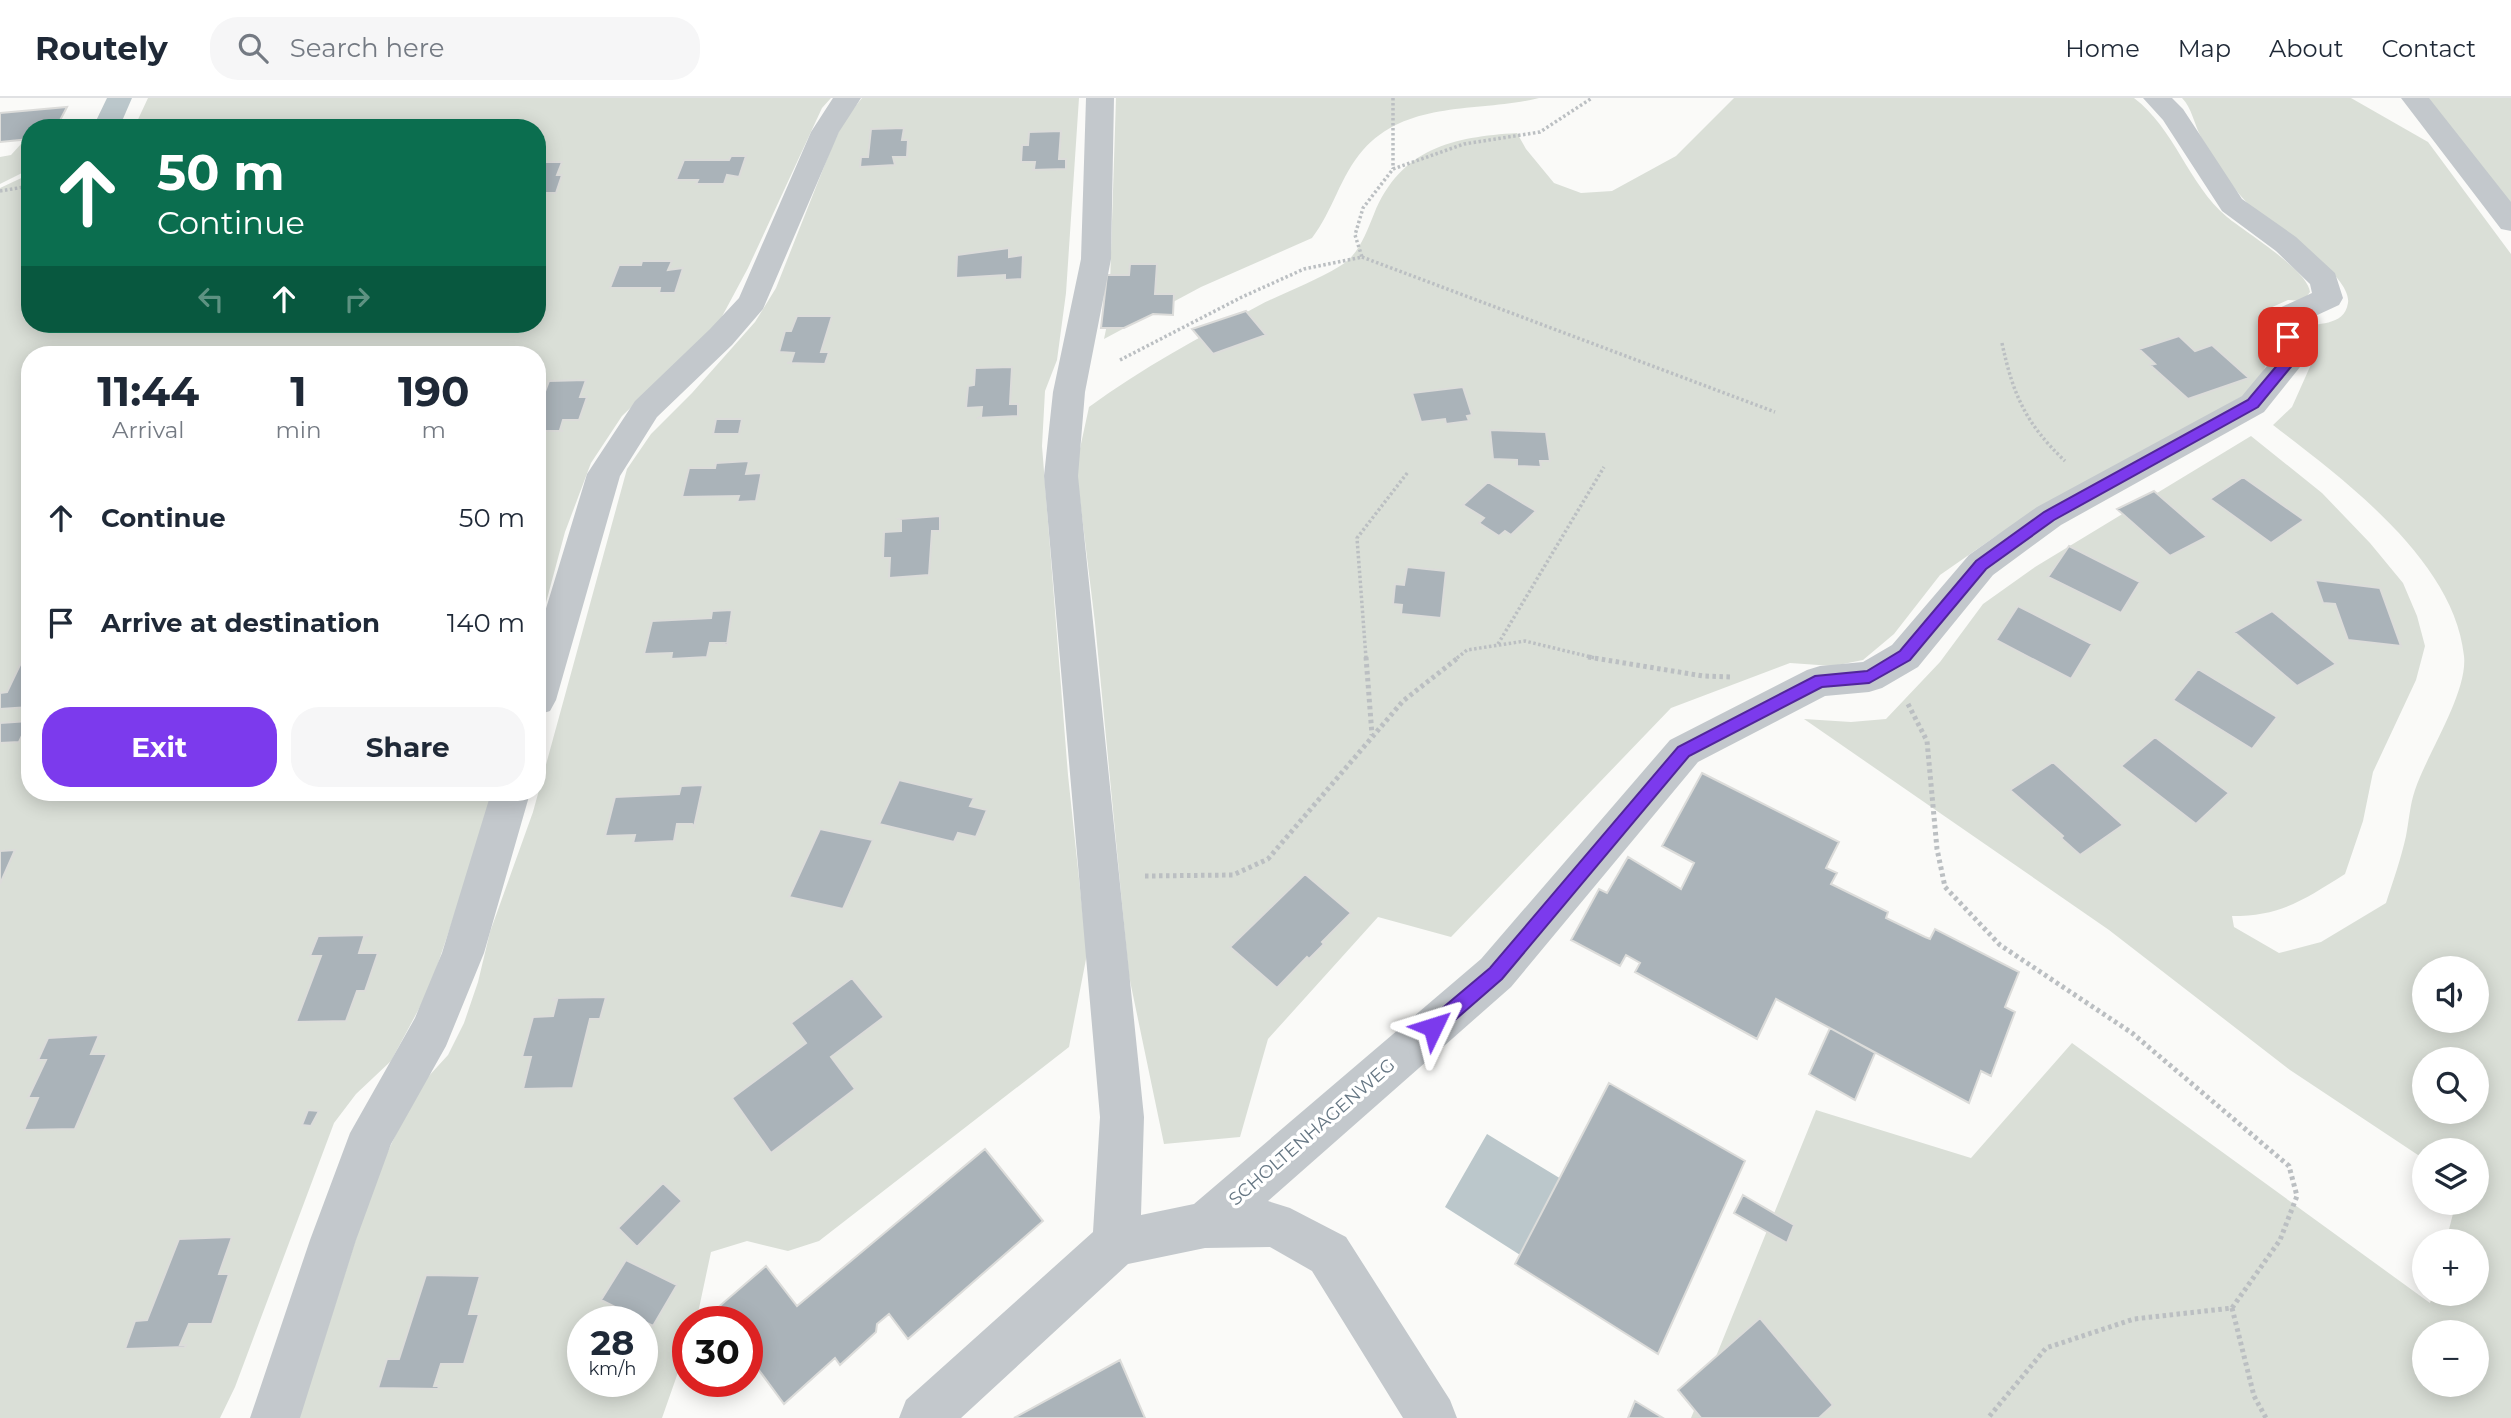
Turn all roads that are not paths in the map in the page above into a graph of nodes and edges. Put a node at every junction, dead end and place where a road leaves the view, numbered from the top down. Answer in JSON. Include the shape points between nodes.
{"nodes":[{"id":1,"x":847,"y":98,"type":"edge"},
{"id":2,"x":1100,"y":98,"type":"edge"},
{"id":3,"x":2157,"y":98,"type":"edge"},
{"id":4,"x":2415,"y":98,"type":"edge"},
{"id":5,"x":2511,"y":222,"type":"edge"},
{"id":6,"x":546,"y":670,"type":"edge"},
{"id":7,"x":508,"y":801,"type":"edge"},
{"id":8,"x":1205,"y":1224,"type":"junction"},
{"id":9,"x":1116,"y":1243,"type":"junction"},
{"id":10,"x":275,"y":1418,"type":"edge"},
{"id":11,"x":924,"y":1418,"type":"edge"},
{"id":12,"x":1432,"y":1418,"type":"edge"}],
"edges":[{"from":1,"to":6,"type":"street","via":[[825,132],[752,302],[646,409],[604,474]]},
{"from":2,"to":9,"type":"street","via":[[1096,258],[1069,392],[1061,476],[1122,1117]]},
{"from":3,"to":8,"type":"street","name":"SCHOLTENHAGENWEG","via":[[2232,205],[2286,244],[2323,280],[2328,298],[2284,318],[2292,357],[2253,404],[2049,516],[1981,565],[1905,656],[1869,677],[1820,681],[1684,751],[1496,973]]},
{"from":4,"to":5,"type":"street"},
{"from":7,"to":10,"type":"street","via":[[463,953],[431,1031],[373,1133]]},
{"from":8,"to":9,"type":"street","name":"SCHOLTENHAGENWEG"},
{"from":8,"to":12,"type":"street","via":[[1274,1224],[1329,1254]]},
{"from":9,"to":11,"type":"street"}]}
